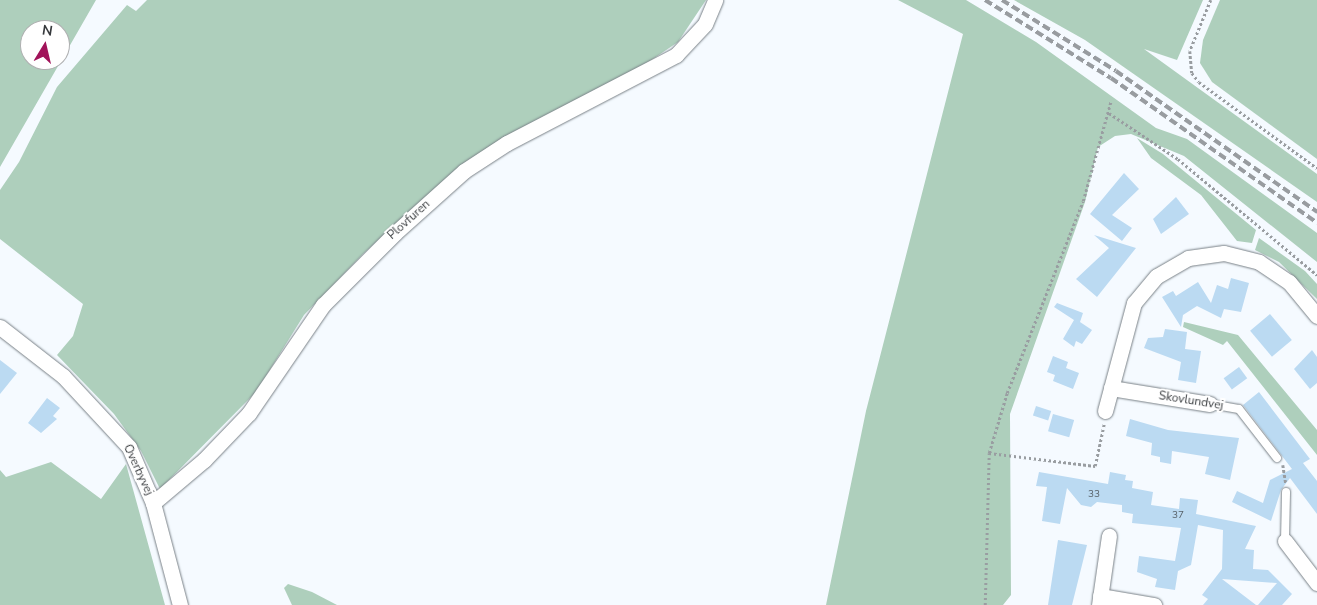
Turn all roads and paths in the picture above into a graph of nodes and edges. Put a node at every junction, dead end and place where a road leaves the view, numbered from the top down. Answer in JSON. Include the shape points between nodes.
{"nodes":[{"id":1,"x":715,"y":0,"type":"edge"},
{"id":2,"x":1211,"y":0,"type":"edge"},
{"id":3,"x":1111,"y":101,"type":"dead end"},
{"id":4,"x":1110,"y":113,"type":"junction"},
{"id":5,"x":1317,"y":168,"type":"edge"},
{"id":6,"x":1317,"y":274,"type":"edge"},
{"id":7,"x":1317,"y":316,"type":"edge"},
{"id":8,"x":0,"y":327,"type":"edge"},
{"id":9,"x":1111,"y":388,"type":"junction"},
{"id":10,"x":1210,"y":404,"type":"joint"},
{"id":11,"x":1105,"y":418,"type":"joint"},
{"id":12,"x":990,"y":453,"type":"junction"},
{"id":13,"x":1277,"y":458,"type":"joint"},
{"id":14,"x":1286,"y":492,"type":"joint"},
{"id":15,"x":153,"y":503,"type":"junction"},
{"id":16,"x":1109,"y":536,"type":"dead end"},
{"id":17,"x":1285,"y":541,"type":"joint"},
{"id":18,"x":1317,"y":583,"type":"edge"},
{"id":19,"x":1100,"y":600,"type":"edge"},
{"id":20,"x":180,"y":605,"type":"edge"},
{"id":21,"x":984,"y":605,"type":"edge"},
{"id":22,"x":1154,"y":605,"type":"edge"}],
"edges":[{"from":1,"to":15,"type":"street","name":"Plovfuren","via":[[705,24],[676,55],[507,143],[464,171],[395,233],[324,304],[249,413],[204,460]]},
{"from":2,"to":5,"type":"path","via":[[1190,51],[1192,73],[1199,82]]},
{"from":3,"to":4,"type":"path"},
{"from":4,"to":6,"type":"path","via":[[1178,159]]},
{"from":4,"to":12,"type":"path","via":[[1083,201],[1007,393]]},
{"from":7,"to":9,"type":"street","via":[[1289,282],[1259,262],[1224,253],[1188,258],[1157,276],[1134,304]]},
{"from":8,"to":15,"type":"street","name":"Overbyvej","via":[[63,376],[114,426],[138,465]]},
{"from":9,"to":10,"type":"street","name":"Skovlundvej"},
{"from":9,"to":11,"type":"street"},
{"from":10,"to":13,"type":"lane","name":"Skovlundvej","via":[[1239,409]]},
{"from":11,"to":12,"type":"path","via":[[1095,466]]},
{"from":12,"to":21,"type":"path"},
{"from":13,"to":14,"type":"path","via":[[1286,470]]},
{"from":14,"to":17,"type":"lane"},
{"from":15,"to":20,"type":"street","name":"Overbyvej"},
{"from":16,"to":19,"type":"street"},
{"from":17,"to":18,"type":"street"},
{"from":19,"to":22,"type":"street"}]}
